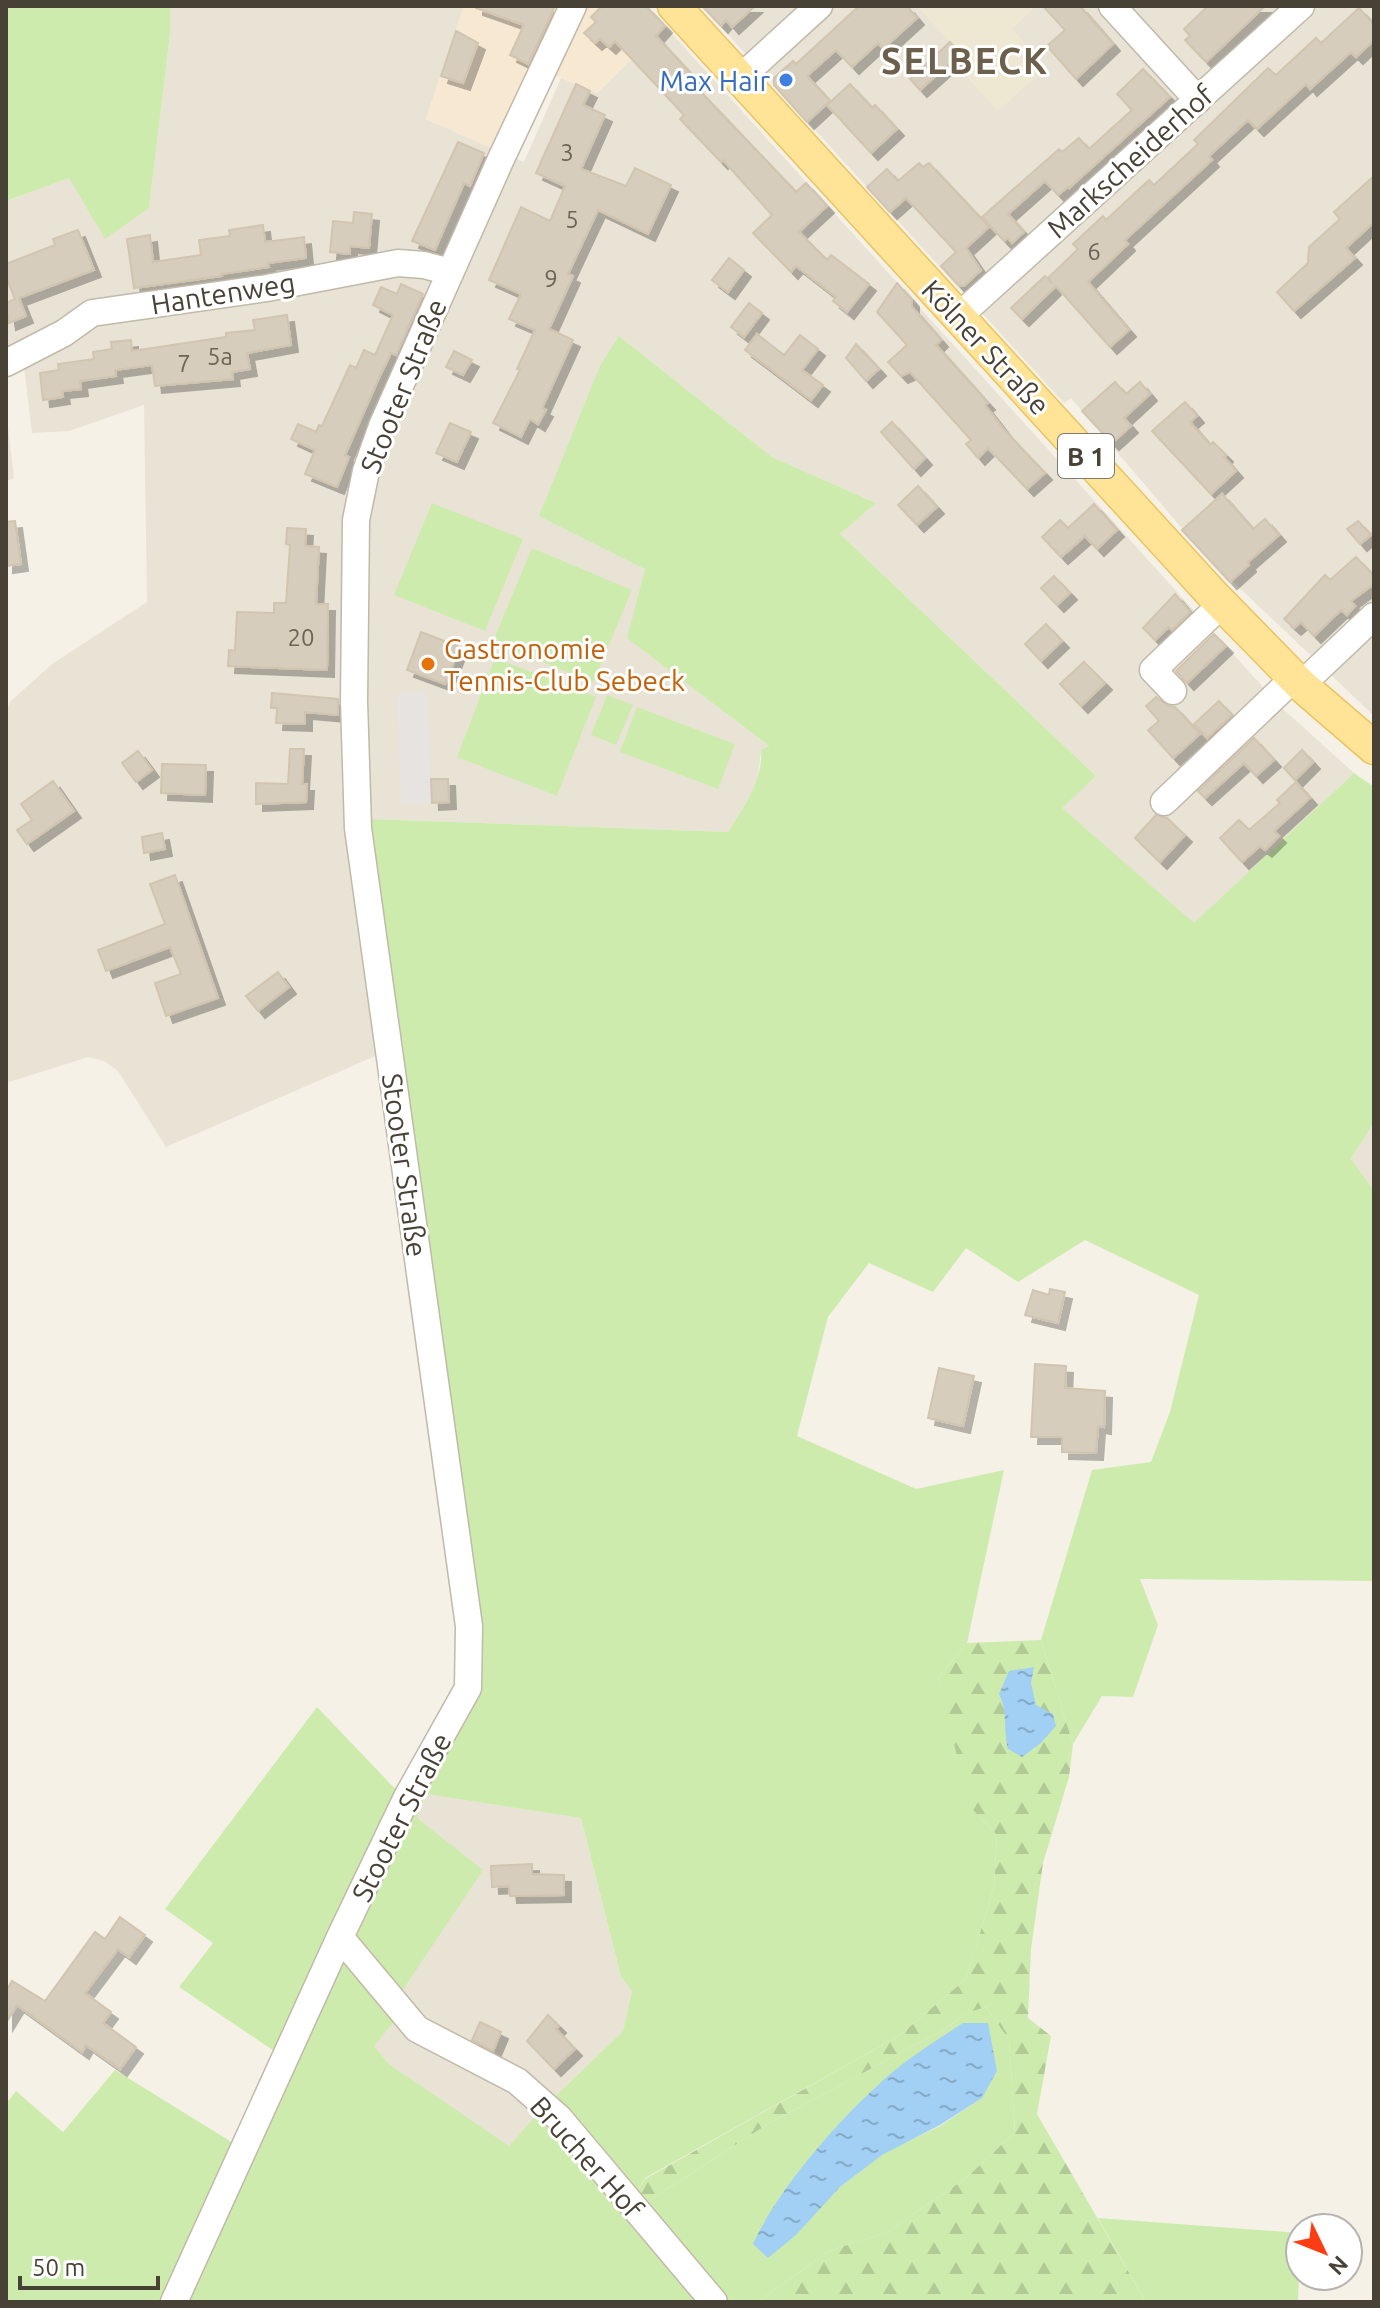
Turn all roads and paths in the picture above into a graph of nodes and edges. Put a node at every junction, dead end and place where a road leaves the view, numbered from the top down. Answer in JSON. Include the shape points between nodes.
{"nodes":[{"id":1,"x":573,"y":6,"type":"edge"},
{"id":2,"x":674,"y":6,"type":"edge"},
{"id":3,"x":819,"y":6,"type":"edge"},
{"id":4,"x":1112,"y":6,"type":"edge"},
{"id":5,"x":1301,"y":6,"type":"edge"},
{"id":6,"x":740,"y":78,"type":"junction"},
{"id":7,"x":1198,"y":100,"type":"junction"},
{"id":8,"x":450,"y":272,"type":"junction"},
{"id":9,"x":959,"y":316,"type":"junction"},
{"id":10,"x":6,"y":363,"type":"edge"},
{"id":11,"x":1222,"y":604,"type":"junction"},
{"id":12,"x":1374,"y":616,"type":"edge"},
{"id":13,"x":1298,"y":681,"type":"junction"},
{"id":14,"x":1173,"y":691,"type":"dead end"},
{"id":15,"x":1374,"y":748,"type":"edge"},
{"id":16,"x":1164,"y":802,"type":"dead end"},
{"id":17,"x":340,"y":1937,"type":"junction"},
{"id":18,"x":174,"y":2302,"type":"edge"},
{"id":19,"x":714,"y":2302,"type":"edge"}],
"edges":[{"from":1,"to":8,"type":"street","name":"Stooter Straße"},
{"from":2,"to":6,"type":"main road","name":"Kölner Straße","number":"B 1"},
{"from":3,"to":6,"type":"street"},
{"from":4,"to":7,"type":"street"},
{"from":5,"to":7,"type":"street","name":"Markscheiderhof"},
{"from":6,"to":9,"type":"main road","name":"Kölner Straße","number":"B 1"},
{"from":7,"to":9,"type":"street","name":"Markscheiderhof"},
{"from":8,"to":10,"type":"street","name":"Hantenweg","via":[[398,263],[92,313]]},
{"from":8,"to":17,"type":"street","name":"Stooter Straße","via":[[366,471],[356,520],[354,701],[358,828],[469,1626],[468,1688],[407,1797]]},
{"from":9,"to":11,"type":"main road","name":"Kölner Straße","number":"B 1"},
{"from":11,"to":13,"type":"main road","name":"Kölner Straße","number":"B 1"},
{"from":11,"to":14,"type":"street","via":[[1153,670]]},
{"from":12,"to":13,"type":"street"},
{"from":13,"to":15,"type":"main road","name":"Kölner Straße","number":"B 1"},
{"from":13,"to":16,"type":"street"},
{"from":17,"to":18,"type":"street","name":"Stooter Straße"},
{"from":17,"to":19,"type":"street","name":"Brucher Hof","via":[[417,2029],[517,2081],[559,2118]]}]}
